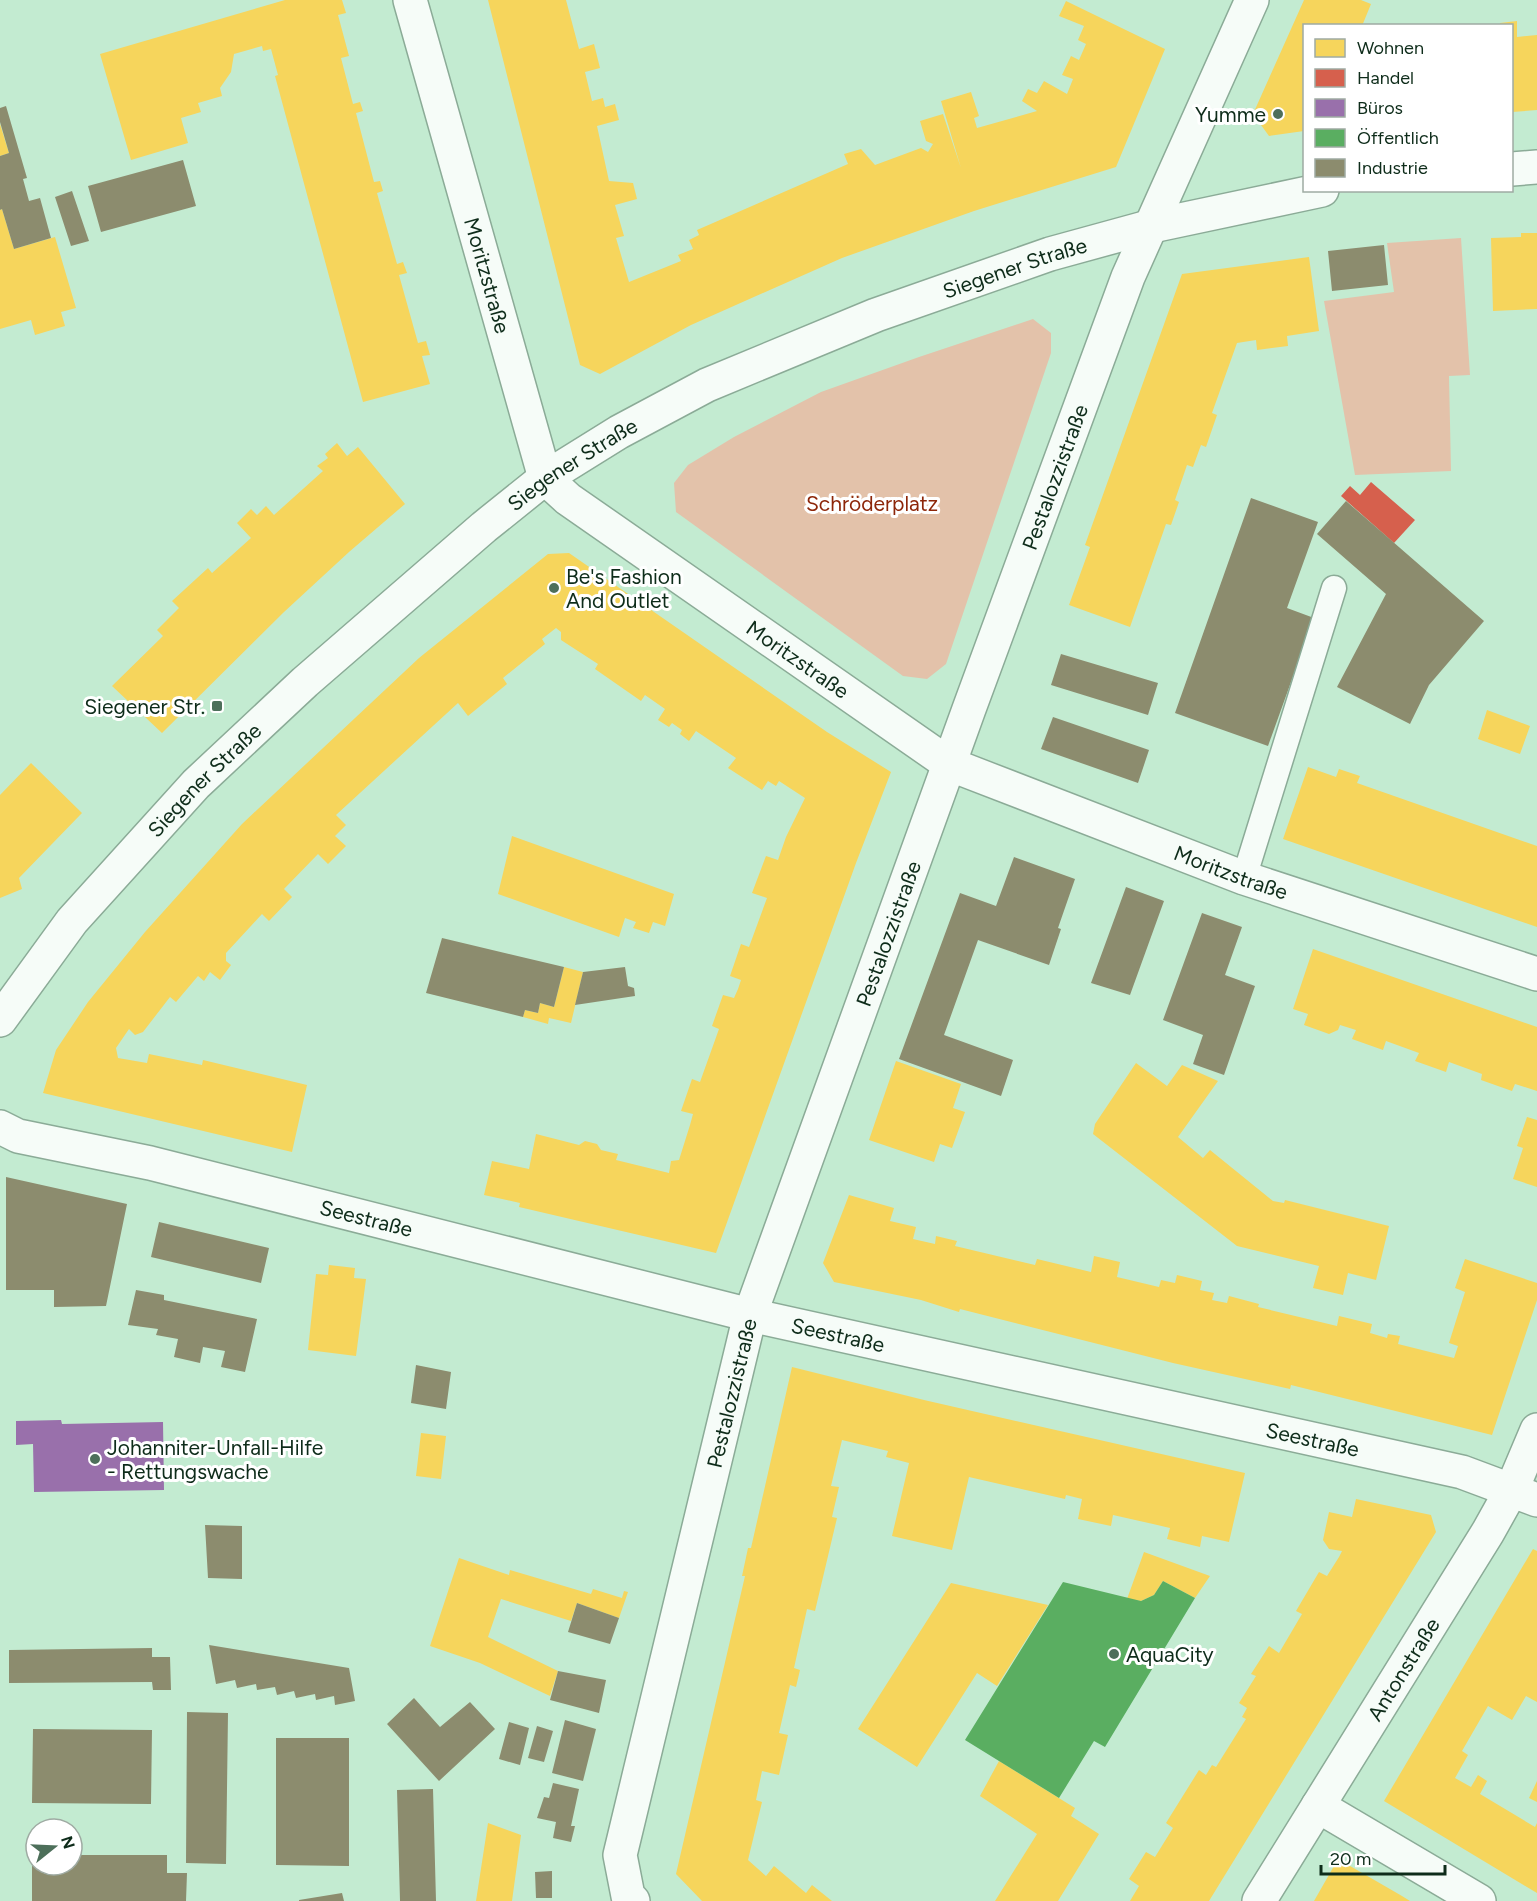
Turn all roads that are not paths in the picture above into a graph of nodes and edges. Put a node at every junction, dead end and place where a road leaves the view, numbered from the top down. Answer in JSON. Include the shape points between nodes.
{"nodes":[{"id":1,"x":410,"y":0,"type":"edge"},
{"id":2,"x":1252,"y":0,"type":"edge"},
{"id":3,"x":1537,"y":167,"type":"edge"},
{"id":4,"x":1513,"y":169,"type":"edge"},
{"id":5,"x":1313,"y":192,"type":"edge"},
{"id":6,"x":1152,"y":226,"type":"junction"},
{"id":7,"x":545,"y":478,"type":"junction"},
{"id":8,"x":1334,"y":588,"type":"dead end"},
{"id":9,"x":949,"y":764,"type":"junction"},
{"id":10,"x":1244,"y":878,"type":"junction"},
{"id":11,"x":1537,"y":974,"type":"edge"},
{"id":12,"x":0,"y":1020,"type":"edge"},
{"id":13,"x":0,"y":1127,"type":"edge"},
{"id":14,"x":750,"y":1315,"type":"junction"},
{"id":15,"x":1537,"y":1430,"type":"edge"},
{"id":16,"x":1525,"y":1495,"type":"edge"},
{"id":17,"x":1318,"y":1806,"type":"junction"},
{"id":18,"x":631,"y":1898,"type":"edge"},
{"id":19,"x":1259,"y":1901,"type":"edge"},
{"id":20,"x":1479,"y":1901,"type":"edge"}],
"edges":[{"from":1,"to":7,"type":"street","name":"Moritzstraße"},
{"from":2,"to":6,"type":"street","name":"Pestalozzistraße"},
{"from":3,"to":4,"type":"street"},
{"from":5,"to":6,"type":"street","name":"Siegener Straße"},
{"from":6,"to":7,"type":"street","name":"Siegener Straße","via":[[1050,254],[812,341],[667,406]]},
{"from":6,"to":9,"type":"street","name":"Pestalozzistraße","via":[[1128,277]]},
{"from":7,"to":9,"type":"street","name":"Moritzstraße","via":[[568,499]]},
{"from":7,"to":12,"type":"street","name":"Siegener Straße","via":[[305,682],[196,784],[72,921]]},
{"from":8,"to":10,"type":"lane"},
{"from":9,"to":10,"type":"street","name":"Moritzstraße"},
{"from":9,"to":14,"type":"street","name":"Pestalozzistraße"},
{"from":10,"to":11,"type":"street","name":"Moritzstraße"},
{"from":13,"to":14,"type":"street","name":"Seestraße","via":[[18,1136],[150,1162]]},
{"from":14,"to":16,"type":"street","name":"Seestraße","via":[[1462,1472]]},
{"from":14,"to":18,"type":"street","name":"Pestalozzistraße","via":[[620,1855]]},
{"from":15,"to":16,"type":"street","name":"Antonstraße"},
{"from":16,"to":17,"type":"street","name":"Antonstraße","via":[[1488,1532]]},
{"from":17,"to":19,"type":"street","name":"Antonstraße"},
{"from":17,"to":20,"type":"street"}]}
